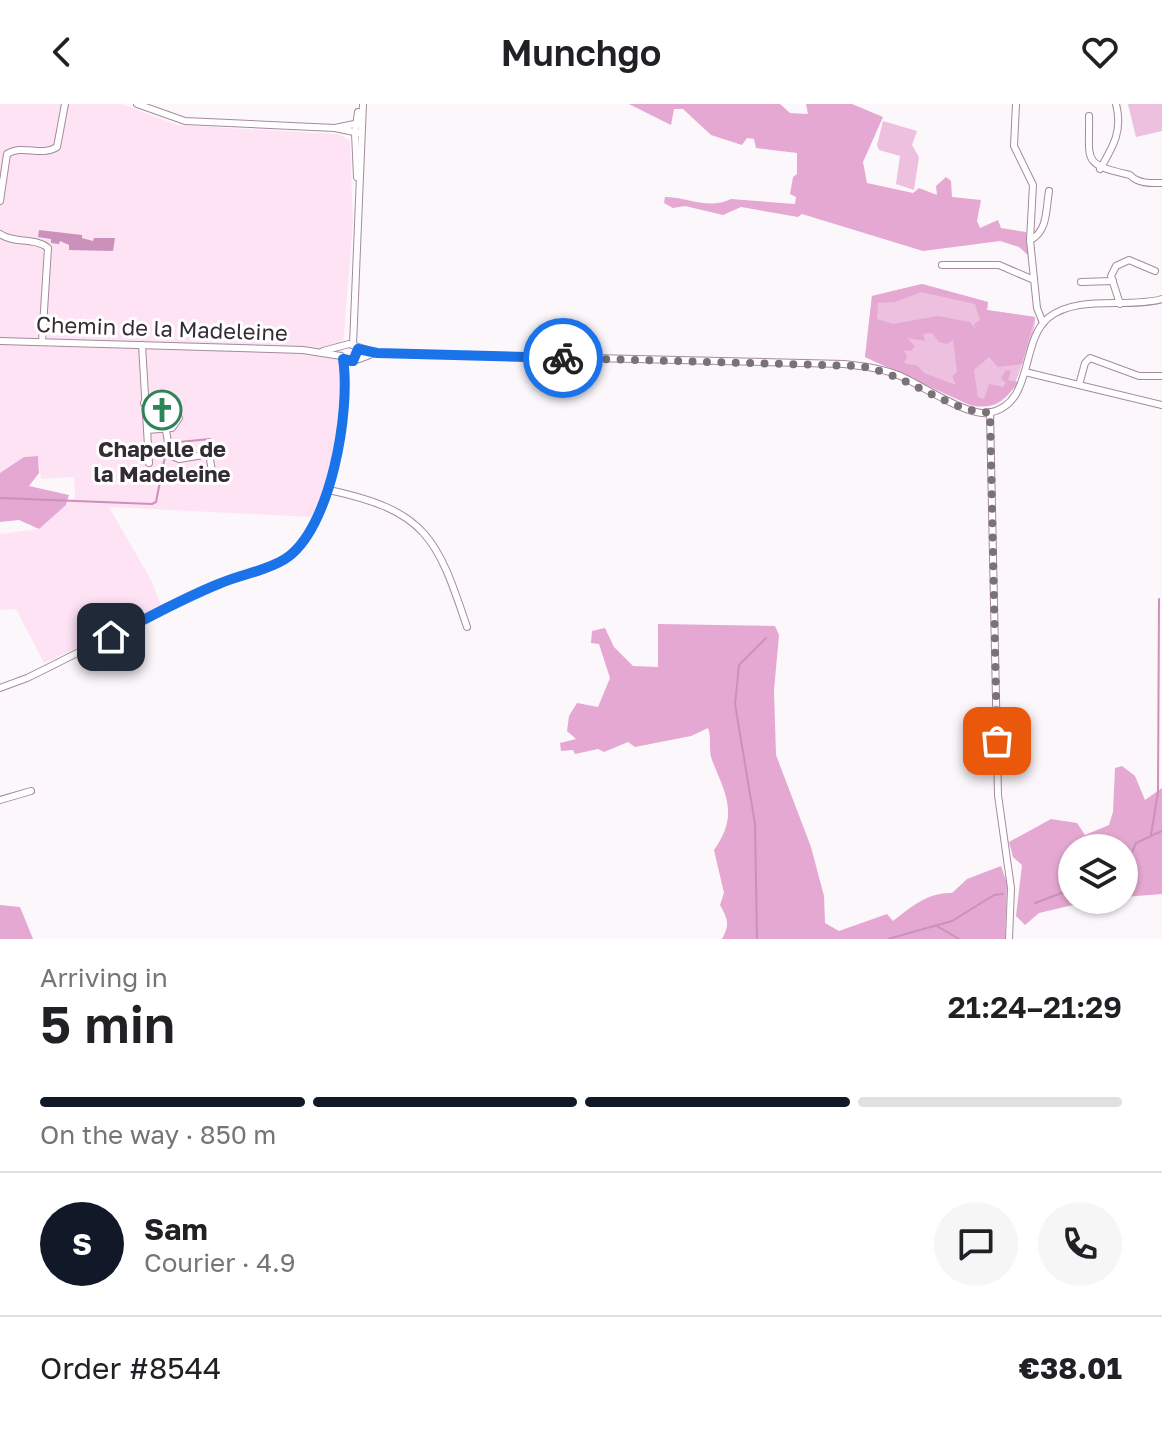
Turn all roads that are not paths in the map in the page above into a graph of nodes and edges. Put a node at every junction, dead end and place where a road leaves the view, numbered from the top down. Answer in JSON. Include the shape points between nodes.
{"nodes":[{"id":1,"x":65,"y":104,"type":"edge"},
{"id":2,"x":137,"y":104,"type":"edge"},
{"id":3,"x":362,"y":104,"type":"edge"},
{"id":4,"x":1016,"y":104,"type":"edge"},
{"id":5,"x":1116,"y":104,"type":"edge"},
{"id":6,"x":1089,"y":116,"type":"dead end"},
{"id":7,"x":358,"y":123,"type":"junction"},
{"id":8,"x":335,"y":128,"type":"junction"},
{"id":9,"x":357,"y":133,"type":"junction"},
{"id":10,"x":1100,"y":169,"type":"junction"},
{"id":11,"x":1162,"y":183,"type":"edge"},
{"id":12,"x":1049,"y":191,"type":"dead end"},
{"id":13,"x":0,"y":201,"type":"edge"},
{"id":14,"x":0,"y":234,"type":"edge"},
{"id":15,"x":1030,"y":240,"type":"junction"},
{"id":16,"x":942,"y":265,"type":"dead end"},
{"id":17,"x":1155,"y":271,"type":"dead end"},
{"id":18,"x":1034,"y":280,"type":"junction"},
{"id":19,"x":1113,"y":281,"type":"junction"},
{"id":20,"x":1081,"y":282,"type":"dead end"},
{"id":21,"x":1162,"y":299,"type":"edge"},
{"id":22,"x":1120,"y":304,"type":"junction"},
{"id":23,"x":1043,"y":323,"type":"junction"},
{"id":24,"x":0,"y":341,"type":"edge"},
{"id":25,"x":42,"y":342,"type":"junction"},
{"id":26,"x":142,"y":345,"type":"junction"},
{"id":27,"x":349,"y":353,"type":"junction"},
{"id":28,"x":1025,"y":372,"type":"junction"},
{"id":29,"x":1162,"y":376,"type":"edge"},
{"id":30,"x":1079,"y":385,"type":"junction"},
{"id":31,"x":144,"y":403,"type":"junction"},
{"id":32,"x":1162,"y":405,"type":"edge"},
{"id":33,"x":990,"y":412,"type":"junction"},
{"id":34,"x":147,"y":430,"type":"junction"},
{"id":35,"x":166,"y":430,"type":"junction"},
{"id":36,"x":149,"y":463,"type":"dead end"},
{"id":37,"x":212,"y":471,"type":"dead end"},
{"id":38,"x":329,"y":490,"type":"junction"},
{"id":39,"x":467,"y":627,"type":"dead end"},
{"id":40,"x":0,"y":688,"type":"edge"},
{"id":41,"x":31,"y":791,"type":"dead end"},
{"id":42,"x":0,"y":800,"type":"edge"},
{"id":43,"x":1009,"y":939,"type":"edge"}],
"edges":[{"from":1,"to":13,"type":"street","via":[[57,147],[7,154]]},
{"from":2,"to":8,"type":"street","via":[[185,121]]},
{"from":3,"to":7,"type":"street"},
{"from":4,"to":15,"type":"street","via":[[1014,146],[1033,185]]},
{"from":5,"to":10,"type":"street","via":[[1116,142]]},
{"from":6,"to":10,"type":"street","via":[[1090,150]]},
{"from":7,"to":8,"type":"street"},
{"from":7,"to":9,"type":"street"},
{"from":8,"to":9,"type":"street"},
{"from":9,"to":27,"type":"street","via":[[359,208]]},
{"from":10,"to":11,"type":"street"},
{"from":12,"to":15,"type":"street","via":[[1044,224]]},
{"from":14,"to":25,"type":"street","via":[[48,248]]},
{"from":15,"to":18,"type":"street"},
{"from":16,"to":18,"type":"street","via":[[999,265]]},
{"from":17,"to":19,"type":"street","via":[[1127,261],[1113,269]]},
{"from":18,"to":23,"type":"street"},
{"from":19,"to":20,"type":"street"},
{"from":19,"to":22,"type":"street"},
{"from":21,"to":22,"type":"street"},
{"from":22,"to":23,"type":"street","via":[[1069,308]]},
{"from":23,"to":28,"type":"street"},
{"from":24,"to":25,"type":"street","name":"Chemin de la Madeleine"},
{"from":25,"to":26,"type":"street","name":"Chemin de la Madeleine"},
{"from":26,"to":27,"type":"street","name":"Chemin de la Madeleine"},
{"from":26,"to":31,"type":"street"},
{"from":27,"to":33,"type":"street","name":"Chemin de la Madeleine","via":[[844,364],[894,374],[968,409]]},
{"from":27,"to":38,"type":"street"},
{"from":28,"to":30,"type":"street"},
{"from":28,"to":33,"type":"street","via":[[1013,397]]},
{"from":29,"to":30,"type":"street","via":[[1139,376],[1090,358]]},
{"from":30,"to":32,"type":"street"},
{"from":31,"to":34,"type":"street"},
{"from":31,"to":35,"type":"street","via":[[165,401],[175,406],[179,421]]},
{"from":33,"to":43,"type":"street","via":[[998,795],[1011,888]]},
{"from":34,"to":35,"type":"street"},
{"from":34,"to":36,"type":"street"},
{"from":35,"to":37,"type":"street","via":[[170,455],[179,459],[209,454]]},
{"from":38,"to":39,"type":"street","via":[[371,500],[420,526],[441,559]]},
{"from":38,"to":40,"type":"street","via":[[301,542],[283,560],[205,589]]},
{"from":41,"to":42,"type":"street"}]}
